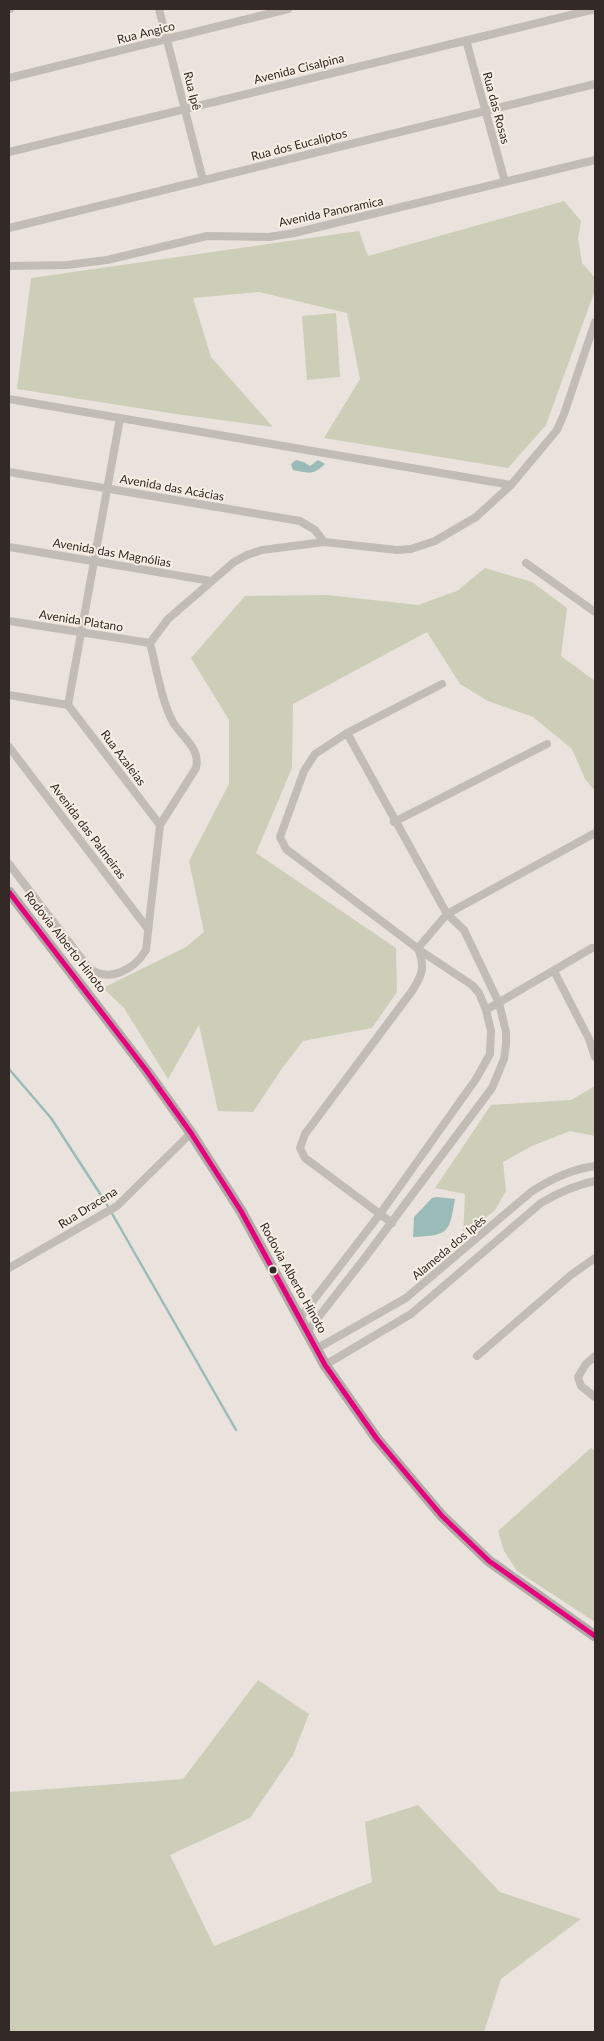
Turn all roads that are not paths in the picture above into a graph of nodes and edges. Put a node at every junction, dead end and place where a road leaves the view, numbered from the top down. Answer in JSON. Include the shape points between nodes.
{"nodes":[{"id":1,"x":159,"y":9,"type":"edge"},
{"id":2,"x":288,"y":9,"type":"edge"},
{"id":3,"x":595,"y":9,"type":"edge"},
{"id":4,"x":167,"y":39,"type":"junction"},
{"id":5,"x":466,"y":40,"type":"junction"},
{"id":6,"x":9,"y":78,"type":"edge"},
{"id":7,"x":595,"y":84,"type":"edge"},
{"id":8,"x":185,"y":108,"type":"junction"},
{"id":9,"x":485,"y":111,"type":"junction"},
{"id":10,"x":9,"y":152,"type":"edge"},
{"id":11,"x":595,"y":160,"type":"edge"},
{"id":12,"x":203,"y":180,"type":"junction"},
{"id":13,"x":506,"y":182,"type":"junction"},
{"id":14,"x":9,"y":228,"type":"edge"},
{"id":15,"x":9,"y":266,"type":"edge"},
{"id":16,"x":595,"y":322,"type":"edge"},
{"id":17,"x":9,"y":399,"type":"edge"},
{"id":18,"x":120,"y":418,"type":"junction"},
{"id":19,"x":9,"y":472,"type":"edge"},
{"id":20,"x":511,"y":485,"type":"junction"},
{"id":21,"x":107,"y":489,"type":"junction"},
{"id":22,"x":324,"y":542,"type":"junction"},
{"id":23,"x":9,"y":547,"type":"edge"},
{"id":24,"x":94,"y":561,"type":"junction"},
{"id":25,"x":526,"y":563,"type":"dead end"},
{"id":26,"x":211,"y":581,"type":"junction"},
{"id":27,"x":595,"y":612,"type":"edge"},
{"id":28,"x":9,"y":621,"type":"edge"},
{"id":29,"x":81,"y":633,"type":"junction"},
{"id":30,"x":150,"y":643,"type":"junction"},
{"id":31,"x":442,"y":684,"type":"dead end"},
{"id":32,"x":9,"y":695,"type":"edge"},
{"id":33,"x":68,"y":705,"type":"junction"},
{"id":34,"x":347,"y":732,"type":"junction"},
{"id":35,"x":547,"y":744,"type":"dead end"},
{"id":36,"x":9,"y":746,"type":"edge"},
{"id":37,"x":394,"y":822,"type":"junction"},
{"id":38,"x":160,"y":825,"type":"junction"},
{"id":39,"x":595,"y":833,"type":"edge"},
{"id":40,"x":9,"y":864,"type":"edge"},
{"id":41,"x":9,"y":892,"type":"edge"},
{"id":42,"x":447,"y":914,"type":"junction"},
{"id":43,"x":148,"y":929,"type":"junction"},
{"id":44,"x":418,"y":948,"type":"junction"},
{"id":45,"x":592,"y":948,"type":"dead end"},
{"id":46,"x":554,"y":971,"type":"junction"},
{"id":47,"x":499,"y":1003,"type":"junction"},
{"id":48,"x":486,"y":1010,"type":"junction"},
{"id":49,"x":595,"y":1056,"type":"edge"},
{"id":50,"x":191,"y":1134,"type":"junction"},
{"id":51,"x":595,"y":1166,"type":"edge"},
{"id":52,"x":595,"y":1181,"type":"edge"},
{"id":53,"x":380,"y":1214,"type":"junction"},
{"id":54,"x":392,"y":1223,"type":"junction"},
{"id":55,"x":355,"y":1246,"type":"junction"},
{"id":56,"x":367,"y":1255,"type":"junction"},
{"id":57,"x":595,"y":1258,"type":"edge"},
{"id":58,"x":342,"y":1265,"type":"junction"},
{"id":59,"x":9,"y":1268,"type":"edge"},
{"id":60,"x":354,"y":1273,"type":"junction"},
{"id":61,"x":406,"y":1298,"type":"junction"},
{"id":62,"x":415,"y":1311,"type":"junction"},
{"id":63,"x":375,"y":1316,"type":"junction"},
{"id":64,"x":299,"y":1319,"type":"junction"},
{"id":65,"x":384,"y":1331,"type":"junction"},
{"id":66,"x":306,"y":1333,"type":"junction"},
{"id":67,"x":316,"y":1349,"type":"junction"},
{"id":68,"x":477,"y":1356,"type":"dead end"},
{"id":69,"x":595,"y":1356,"type":"edge"},
{"id":70,"x":325,"y":1364,"type":"junction"},
{"id":71,"x":595,"y":1397,"type":"edge"},
{"id":72,"x":595,"y":1636,"type":"edge"}],
"edges":[{"from":1,"to":4,"type":"street","name":"Rua Ipê"},
{"from":2,"to":4,"type":"street","name":"Rua Angico"},
{"from":3,"to":5,"type":"street","name":"Avenida Cisalpina"},
{"from":4,"to":6,"type":"street","name":"Rua Angico"},
{"from":4,"to":8,"type":"street","name":"Rua Ipê"},
{"from":5,"to":8,"type":"street","name":"Avenida Cisalpina"},
{"from":5,"to":9,"type":"street","name":"Rua das Rosas"},
{"from":7,"to":9,"type":"street","name":"Rua dos Eucaliptos"},
{"from":8,"to":10,"type":"street","name":"Avenida Cisalpina"},
{"from":8,"to":12,"type":"street","name":"Rua Ipê"},
{"from":9,"to":12,"type":"street","name":"Rua dos Eucaliptos"},
{"from":9,"to":13,"type":"street","name":"Rua das Rosas"},
{"from":11,"to":13,"type":"street","name":"Avenida Panoramica"},
{"from":12,"to":14,"type":"street","name":"Rua dos Eucaliptos"},
{"from":13,"to":15,"type":"street","name":"Avenida Panoramica","via":[[294,233],[207,236],[107,260],[67,265]]},
{"from":16,"to":20,"type":"street","via":[[557,430]]},
{"from":17,"to":18,"type":"street"},
{"from":18,"to":20,"type":"street"},
{"from":18,"to":21,"type":"street"},
{"from":19,"to":21,"type":"street","name":"Avenida das Acácias"},
{"from":20,"to":22,"type":"street","via":[[457,530],[411,549]]},
{"from":21,"to":22,"type":"street","name":"Avenida das Acácias","via":[[300,521],[315,530]]},
{"from":21,"to":24,"type":"street"},
{"from":22,"to":26,"type":"street","via":[[247,555]]},
{"from":23,"to":24,"type":"street","name":"Avenida das Magnólias"},
{"from":24,"to":26,"type":"street","name":"Avenida das Magnólias"},
{"from":24,"to":29,"type":"street"},
{"from":25,"to":27,"type":"street"},
{"from":26,"to":30,"type":"street","via":[[168,619]]},
{"from":28,"to":29,"type":"street","name":"Avenida Platano"},
{"from":29,"to":30,"type":"street","name":"Avenida Platano"},
{"from":29,"to":33,"type":"street"},
{"from":30,"to":38,"type":"street","via":[[170,716],[198,759],[196,768]]},
{"from":31,"to":34,"type":"street"},
{"from":32,"to":33,"type":"street"},
{"from":33,"to":38,"type":"street","name":"Rua Azaleias"},
{"from":34,"to":37,"type":"street"},
{"from":34,"to":44,"type":"street","via":[[309,761],[280,837],[286,849]]},
{"from":35,"to":37,"type":"street"},
{"from":36,"to":43,"type":"street","name":"Avenida das Palmeiras"},
{"from":37,"to":42,"type":"street"},
{"from":38,"to":43,"type":"street"},
{"from":39,"to":42,"type":"street"},
{"from":40,"to":43,"type":"street","via":[[95,974],[104,976],[130,968],[146,950]]},
{"from":41,"to":50,"type":"main road","name":"Rodovia Alberto Hinoto","via":[[146,1070]]},
{"from":42,"to":44,"type":"street"},
{"from":42,"to":47,"type":"street","via":[[464,930]]},
{"from":44,"to":48,"type":"street","via":[[472,985]]},
{"from":44,"to":53,"type":"street","via":[[423,961],[419,980],[304,1134],[300,1148],[305,1158]]},
{"from":45,"to":46,"type":"street"},
{"from":46,"to":47,"type":"street"},
{"from":46,"to":49,"type":"street"},
{"from":47,"to":48,"type":"street"},
{"from":47,"to":54,"type":"street","via":[[506,1044],[504,1059],[492,1088]]},
{"from":48,"to":53,"type":"street","via":[[491,1031],[490,1054],[476,1079]]},
{"from":50,"to":59,"type":"street","name":"Rua Dracena","via":[[117,1206]]},
{"from":50,"to":64,"type":"main road","name":"Rodovia Alberto Hinoto","via":[[241,1211]]},
{"from":51,"to":61,"type":"street","name":"Alameda dos Ipês","via":[[570,1171],[531,1192]]},
{"from":52,"to":62,"type":"street","name":"Alameda dos Ipês","via":[[561,1191],[540,1202]]},
{"from":53,"to":54,"type":"street"},
{"from":53,"to":55,"type":"street"},
{"from":54,"to":56,"type":"street"},
{"from":55,"to":56,"type":"street"},
{"from":55,"to":58,"type":"street"},
{"from":56,"to":60,"type":"street"},
{"from":57,"to":68,"type":"street"},
{"from":58,"to":60,"type":"street"},
{"from":58,"to":64,"type":"street"},
{"from":60,"to":66,"type":"street"},
{"from":61,"to":62,"type":"street"},
{"from":61,"to":63,"type":"street","name":"Alameda dos Ipês"},
{"from":62,"to":65,"type":"street","name":"Alameda dos Ipês"},
{"from":63,"to":65,"type":"street"},
{"from":63,"to":67,"type":"street","name":"Alameda dos Ipês"},
{"from":64,"to":66,"type":"main road","name":"Rodovia Alberto Hinoto"},
{"from":65,"to":70,"type":"street","name":"Alameda dos Ipês"},
{"from":66,"to":67,"type":"main road","name":"Rodovia Alberto Hinoto"},
{"from":67,"to":70,"type":"main road","name":"Rodovia Alberto Hinoto"},
{"from":69,"to":71,"type":"street","via":[[578,1377],[581,1386]]},
{"from":70,"to":72,"type":"main road","name":"Rodovia Alberto Hinoto","via":[[382,1446],[455,1529],[490,1561]]}]}
